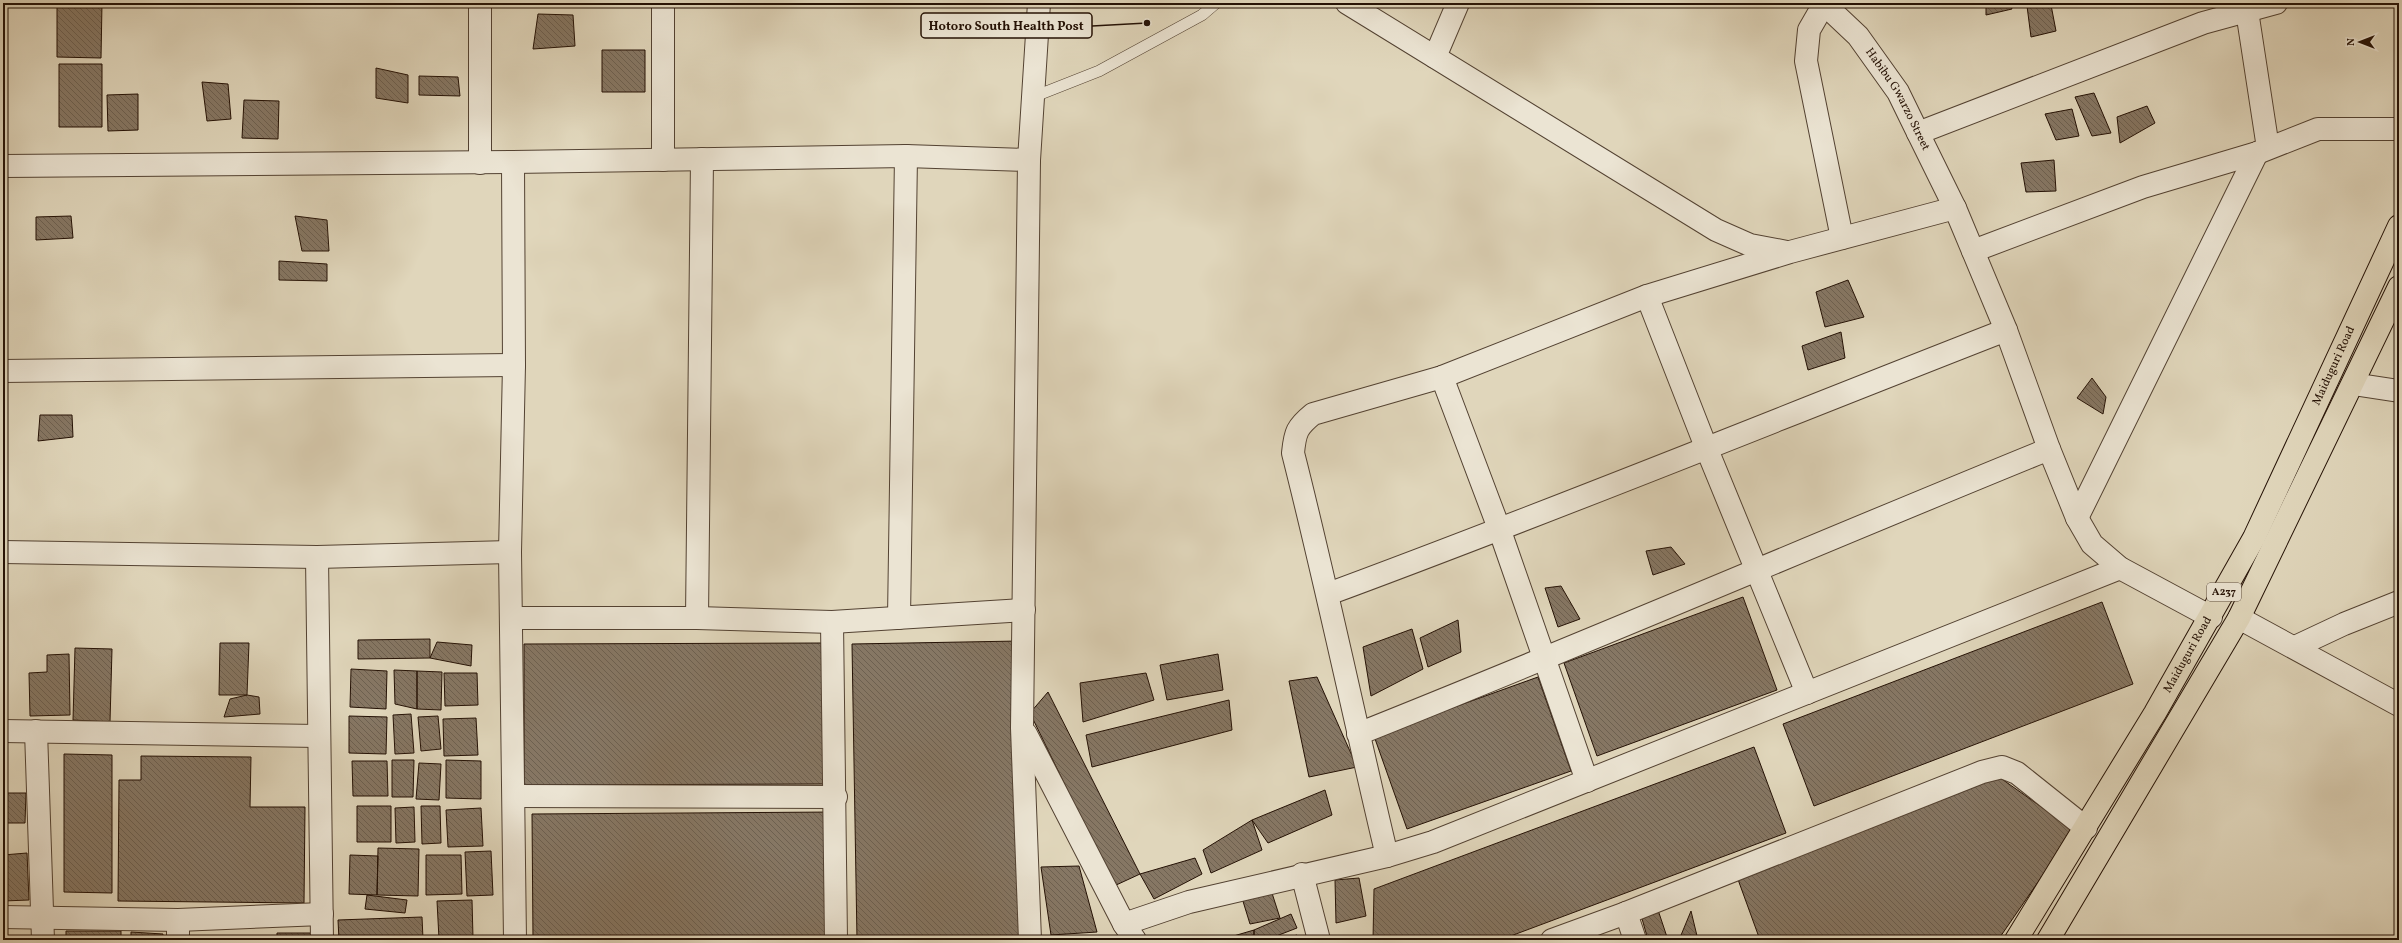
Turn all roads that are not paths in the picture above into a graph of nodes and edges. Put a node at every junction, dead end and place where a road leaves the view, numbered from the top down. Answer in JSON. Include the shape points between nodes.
{"nodes":[{"id":1,"x":480,"y":3,"type":"edge"},
{"id":2,"x":663,"y":3,"type":"edge"},
{"id":3,"x":1039,"y":3,"type":"edge"},
{"id":4,"x":1216,"y":3,"type":"edge"},
{"id":5,"x":1347,"y":3,"type":"edge"},
{"id":6,"x":1458,"y":3,"type":"edge"},
{"id":7,"x":1824,"y":3,"type":"edge"},
{"id":8,"x":2276,"y":3,"type":"edge"},
{"id":9,"x":2247,"y":11,"type":"junction"},
{"id":10,"x":1435,"y":57,"type":"junction"},
{"id":11,"x":1033,"y":97,"type":"junction"},
{"id":12,"x":2399,"y":129,"type":"edge"},
{"id":13,"x":1918,"y":133,"type":"junction"},
{"id":14,"x":2262,"y":151,"type":"junction"},
{"id":15,"x":906,"y":156,"type":"junction"},
{"id":16,"x":702,"y":159,"type":"junction"},
{"id":17,"x":663,"y":160,"type":"junction"},
{"id":18,"x":1029,"y":160,"type":"junction"},
{"id":19,"x":513,"y":162,"type":"junction"},
{"id":20,"x":480,"y":163,"type":"junction"},
{"id":21,"x":3,"y":166,"type":"edge"},
{"id":22,"x":1955,"y":208,"type":"junction"},
{"id":23,"x":2399,"y":226,"type":"edge"},
{"id":24,"x":1842,"y":238,"type":"junction"},
{"id":25,"x":1790,"y":252,"type":"junction"},
{"id":26,"x":1973,"y":252,"type":"junction"},
{"id":27,"x":2399,"y":287,"type":"edge"},
{"id":28,"x":1647,"y":296,"type":"junction"},
{"id":29,"x":2006,"y":330,"type":"junction"},
{"id":30,"x":514,"y":365,"type":"junction"},
{"id":31,"x":3,"y":370,"type":"edge"},
{"id":32,"x":1442,"y":376,"type":"junction"},
{"id":33,"x":2353,"y":384,"type":"junction"},
{"id":34,"x":2399,"y":391,"type":"edge"},
{"id":35,"x":1706,"y":447,"type":"junction"},
{"id":36,"x":2049,"y":449,"type":"junction"},
{"id":37,"x":2077,"y":518,"type":"junction"},
{"id":38,"x":1500,"y":531,"type":"junction"},
{"id":39,"x":3,"y":552,"type":"edge"},
{"id":40,"x":510,"y":552,"type":"junction"},
{"id":41,"x":317,"y":556,"type":"junction"},
{"id":42,"x":2120,"y":568,"type":"junction"},
{"id":43,"x":1756,"y":569,"type":"junction"},
{"id":44,"x":1328,"y":594,"type":"junction"},
{"id":45,"x":2399,"y":602,"type":"edge"},
{"id":46,"x":1024,"y":610,"type":"junction"},
{"id":47,"x":2211,"y":617,"type":"junction"},
{"id":48,"x":512,"y":618,"type":"junction"},
{"id":49,"x":698,"y":618,"type":"junction"},
{"id":50,"x":899,"y":618,"type":"junction"},
{"id":51,"x":2239,"y":618,"type":"junction"},
{"id":52,"x":832,"y":622,"type":"junction"},
{"id":53,"x":2295,"y":647,"type":"junction"},
{"id":54,"x":1544,"y":660,"type":"junction"},
{"id":55,"x":1807,"y":693,"type":"junction"},
{"id":56,"x":2399,"y":706,"type":"edge"},
{"id":57,"x":1022,"y":728,"type":"junction"},
{"id":58,"x":3,"y":730,"type":"edge"},
{"id":59,"x":36,"y":731,"type":"junction"},
{"id":60,"x":1358,"y":734,"type":"junction"},
{"id":61,"x":318,"y":736,"type":"junction"},
{"id":62,"x":1587,"y":781,"type":"junction"},
{"id":63,"x":514,"y":796,"type":"junction"},
{"id":64,"x":836,"y":797,"type":"junction"},
{"id":65,"x":2086,"y":828,"type":"junction"},
{"id":66,"x":1387,"y":856,"type":"junction"},
{"id":67,"x":1302,"y":874,"type":"junction"},
{"id":68,"x":1626,"y":913,"type":"junction"},
{"id":69,"x":322,"y":914,"type":"junction"},
{"id":70,"x":3,"y":917,"type":"edge"},
{"id":71,"x":43,"y":917,"type":"junction"},
{"id":72,"x":178,"y":930,"type":"edge"},
{"id":73,"x":1129,"y":932,"type":"edge"},
{"id":74,"x":43,"y":940,"type":"edge"},
{"id":75,"x":322,"y":940,"type":"edge"},
{"id":76,"x":515,"y":940,"type":"edge"},
{"id":77,"x":836,"y":940,"type":"edge"},
{"id":78,"x":1030,"y":940,"type":"edge"},
{"id":79,"x":1318,"y":940,"type":"edge"},
{"id":80,"x":1552,"y":940,"type":"edge"},
{"id":81,"x":1635,"y":940,"type":"edge"},
{"id":82,"x":2016,"y":940,"type":"edge"},
{"id":83,"x":2048,"y":940,"type":"edge"}],
"edges":[{"from":1,"to":20,"type":"street"},
{"from":2,"to":17,"type":"street"},
{"from":3,"to":11,"type":"street"},
{"from":4,"to":11,"type":"lane","via":[[1202,15],[1099,71]]},
{"from":5,"to":10,"type":"street"},
{"from":6,"to":10,"type":"street"},
{"from":7,"to":13,"type":"street","name":"Habibu Gwarzo Street","via":[[1858,36],[1898,92]]},
{"from":7,"to":24,"type":"street","via":[[1809,30],[1806,61]]},
{"from":8,"to":9,"type":"street"},
{"from":9,"to":13,"type":"street","via":[[2203,23]]},
{"from":9,"to":14,"type":"street"},
{"from":10,"to":25,"type":"street","via":[[1716,230],[1750,245]]},
{"from":11,"to":18,"type":"street"},
{"from":12,"to":14,"type":"street","via":[[2318,129]]},
{"from":13,"to":22,"type":"street","name":"Habibu Gwarzo Street"},
{"from":14,"to":26,"type":"street","via":[[2144,186]]},
{"from":14,"to":37,"type":"street"},
{"from":15,"to":16,"type":"street"},
{"from":15,"to":18,"type":"street"},
{"from":15,"to":50,"type":"street"},
{"from":16,"to":17,"type":"street"},
{"from":16,"to":49,"type":"street"},
{"from":17,"to":19,"type":"street"},
{"from":18,"to":46,"type":"street"},
{"from":19,"to":20,"type":"street"},
{"from":19,"to":30,"type":"street"},
{"from":20,"to":21,"type":"street"},
{"from":22,"to":24,"type":"street"},
{"from":22,"to":26,"type":"street","name":"Habibu Gwarzo Street"},
{"from":23,"to":47,"type":"highway","name":"Maiduguri Road","number":"A237","via":[[2254,538]]},
{"from":24,"to":25,"type":"street"},
{"from":25,"to":28,"type":"street"},
{"from":26,"to":29,"type":"street","name":"Habibu Gwarzo Street"},
{"from":27,"to":33,"type":"highway","name":"Maiduguri Road","number":"A237"},
{"from":28,"to":32,"type":"street"},
{"from":28,"to":35,"type":"street"},
{"from":29,"to":35,"type":"street"},
{"from":29,"to":36,"type":"street","name":"Habibu Gwarzo Street"},
{"from":30,"to":31,"type":"street"},
{"from":30,"to":40,"type":"street"},
{"from":32,"to":38,"type":"street"},
{"from":32,"to":44,"type":"street","via":[[1313,414],[1302,423],[1295,434],[1294,453]]},
{"from":33,"to":34,"type":"street"},
{"from":33,"to":51,"type":"highway","name":"Maiduguri Road","number":"A237"},
{"from":35,"to":38,"type":"street"},
{"from":35,"to":43,"type":"street"},
{"from":36,"to":37,"type":"street","name":"Habibu Gwarzo Street"},
{"from":36,"to":43,"type":"street"},
{"from":37,"to":42,"type":"street","name":"Habibu Gwarzo Street","via":[[2092,544]]},
{"from":38,"to":44,"type":"street"},
{"from":38,"to":54,"type":"street"},
{"from":39,"to":41,"type":"street"},
{"from":40,"to":41,"type":"street"},
{"from":40,"to":48,"type":"street"},
{"from":41,"to":61,"type":"street"},
{"from":42,"to":47,"type":"street","name":"Habibu Gwarzo Street"},
{"from":42,"to":55,"type":"street"},
{"from":43,"to":54,"type":"street"},
{"from":43,"to":55,"type":"street"},
{"from":44,"to":60,"type":"street"},
{"from":45,"to":53,"type":"street"},
{"from":46,"to":50,"type":"street"},
{"from":46,"to":57,"type":"street"},
{"from":47,"to":65,"type":"highway","name":"Maiduguri Road","number":"A237"},
{"from":48,"to":49,"type":"street"},
{"from":48,"to":63,"type":"street"},
{"from":49,"to":52,"type":"street"},
{"from":50,"to":52,"type":"street"},
{"from":51,"to":53,"type":"street"},
{"from":51,"to":83,"type":"highway","name":"Maiduguri Road","number":"A237"},
{"from":52,"to":64,"type":"street"},
{"from":53,"to":56,"type":"street"},
{"from":54,"to":60,"type":"street"},
{"from":54,"to":62,"type":"street"},
{"from":55,"to":62,"type":"street"},
{"from":57,"to":73,"type":"street"},
{"from":57,"to":78,"type":"street"},
{"from":58,"to":59,"type":"street"},
{"from":59,"to":61,"type":"street"},
{"from":59,"to":71,"type":"street"},
{"from":60,"to":66,"type":"street"},
{"from":61,"to":69,"type":"street"},
{"from":62,"to":66,"type":"street","via":[[1433,842]]},
{"from":63,"to":64,"type":"street"},
{"from":63,"to":76,"type":"street"},
{"from":64,"to":77,"type":"street"},
{"from":65,"to":68,"type":"street","via":[[2018,773],[2002,767],[1982,772]]},
{"from":65,"to":82,"type":"highway","name":"Maiduguri Road","number":"A237"},
{"from":66,"to":67,"type":"street"},
{"from":67,"to":73,"type":"street","via":[[1189,902]]},
{"from":67,"to":79,"type":"street"},
{"from":68,"to":80,"type":"street"},
{"from":68,"to":81,"type":"street"},
{"from":69,"to":72,"type":"street"},
{"from":69,"to":75,"type":"street"},
{"from":70,"to":71,"type":"street"},
{"from":71,"to":72,"type":"street"},
{"from":71,"to":74,"type":"street"}]}
